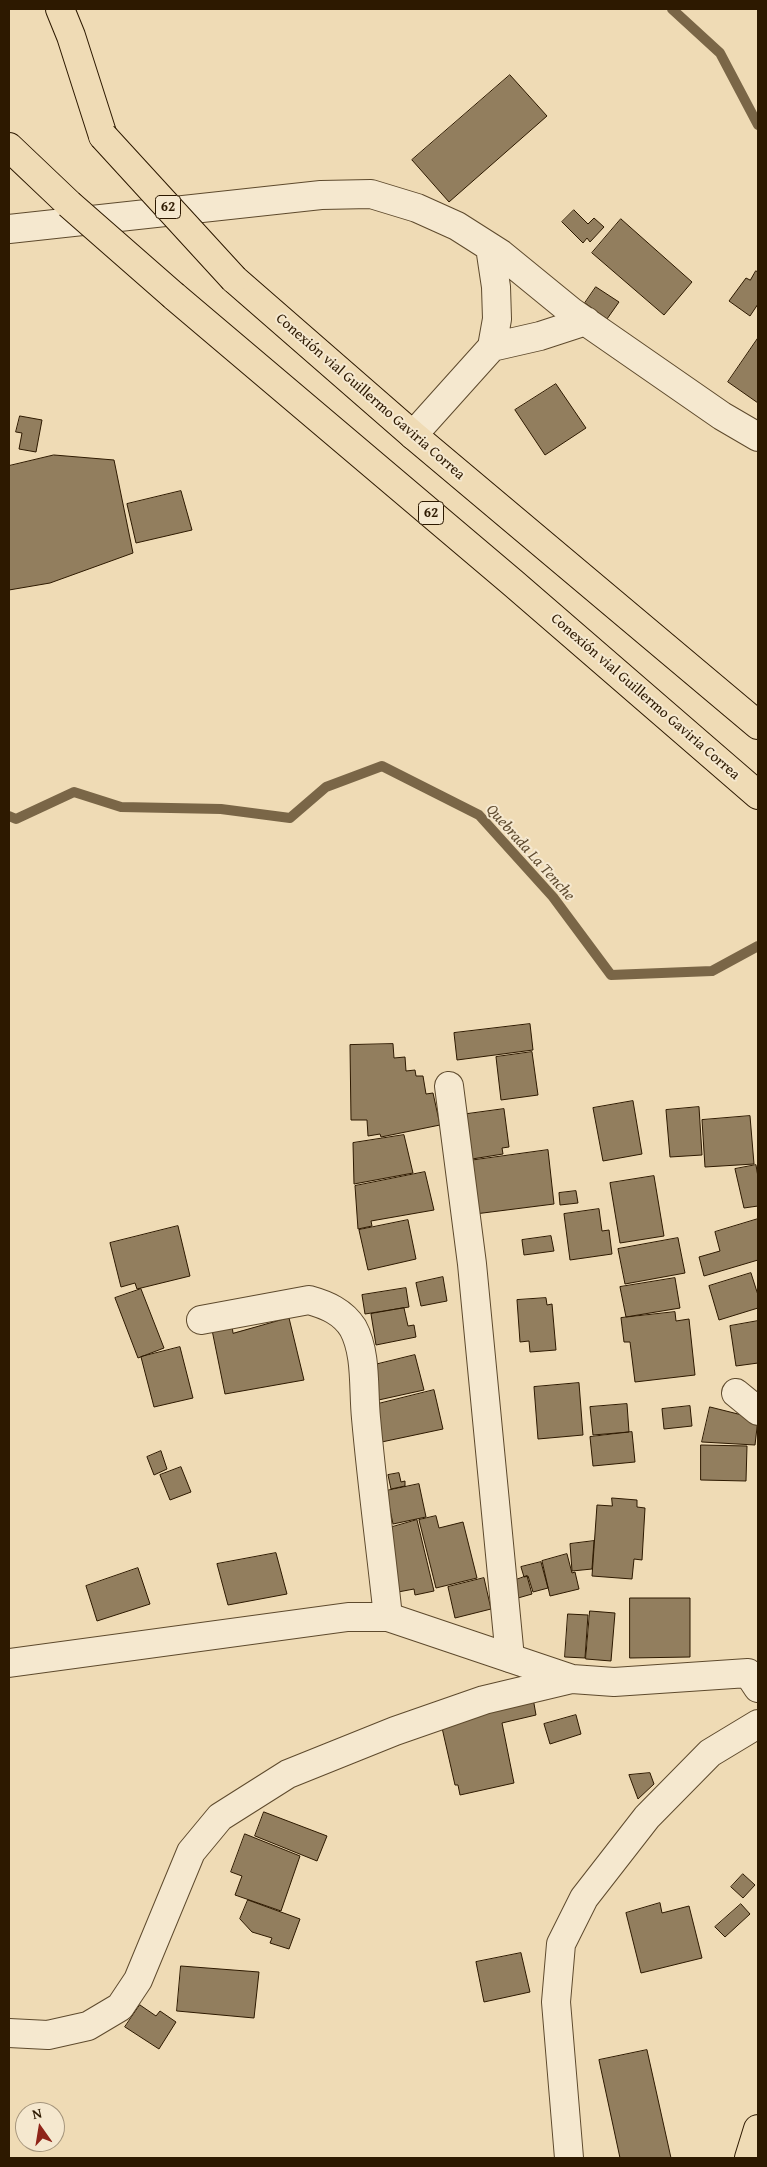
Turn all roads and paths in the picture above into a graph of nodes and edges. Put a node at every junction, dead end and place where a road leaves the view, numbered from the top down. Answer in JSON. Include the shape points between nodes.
{"nodes":[{"id":1,"x":60,"y":9,"type":"edge"},
{"id":2,"x":9,"y":147,"type":"edge"},
{"id":3,"x":9,"y":230,"type":"edge"},
{"id":4,"x":490,"y":248,"type":"junction"},
{"id":5,"x":586,"y":321,"type":"junction"},
{"id":6,"x":492,"y":347,"type":"junction"},
{"id":7,"x":413,"y":435,"type":"junction"},
{"id":8,"x":758,"y":436,"type":"edge"},
{"id":9,"x":748,"y":718,"type":"edge"},
{"id":10,"x":758,"y":795,"type":"edge"},
{"id":11,"x":449,"y":1086,"type":"dead end"},
{"id":12,"x":201,"y":1320,"type":"dead end"},
{"id":13,"x":736,"y":1394,"type":"dead end"},
{"id":14,"x":758,"y":1411,"type":"edge"},
{"id":15,"x":388,"y":1616,"type":"junction"},
{"id":16,"x":510,"y":1658,"type":"junction"},
{"id":17,"x":9,"y":1663,"type":"edge"},
{"id":18,"x":572,"y":1679,"type":"junction"},
{"id":19,"x":758,"y":1688,"type":"edge"},
{"id":20,"x":758,"y":1724,"type":"edge"},
{"id":21,"x":9,"y":2033,"type":"edge"},
{"id":22,"x":758,"y":2129,"type":"edge"},
{"id":23,"x":569,"y":2158,"type":"edge"},
{"id":24,"x":749,"y":2158,"type":"edge"}],
"edges":[{"from":1,"to":7,"type":"highway","name":"Conexión vial Guillermo Gaviria Correa","number":"62","bridge":true,"via":[[72,36],[102,136],[234,279]]},
{"from":2,"to":10,"type":"highway","name":"Conexión vial Guillermo Gaviria Correa","number":"62","bridge":true,"via":[[174,296]]},
{"from":3,"to":4,"type":"street","via":[[321,195],[371,194],[416,208],[457,226]]},
{"from":4,"to":5,"type":"street"},
{"from":4,"to":6,"type":"street","via":[[497,319]]},
{"from":5,"to":6,"type":"street"},
{"from":5,"to":8,"type":"street","via":[[722,416]]},
{"from":6,"to":7,"type":"street"},
{"from":7,"to":9,"type":"highway","name":"Conexión vial Guillermo Gaviria Correa","number":"62"},
{"from":11,"to":16,"type":"street","via":[[472,1264]]},
{"from":12,"to":15,"type":"street","via":[[310,1300],[342,1314],[352,1328],[361,1348]]},
{"from":13,"to":14,"type":"street"},
{"from":15,"to":16,"type":"street"},
{"from":15,"to":17,"type":"street","via":[[348,1617]]},
{"from":16,"to":18,"type":"street"},
{"from":18,"to":19,"type":"street","via":[[614,1682],[748,1674]]},
{"from":18,"to":21,"type":"street","via":[[484,1700],[288,1774],[220,1817],[192,1852],[138,1980],[120,2007],[88,2026],[48,2035]]},
{"from":20,"to":23,"type":"street","via":[[710,1752],[647,1817],[584,1898],[560,1944],[556,2002]]},
{"from":22,"to":24,"type":"highway"}]}
